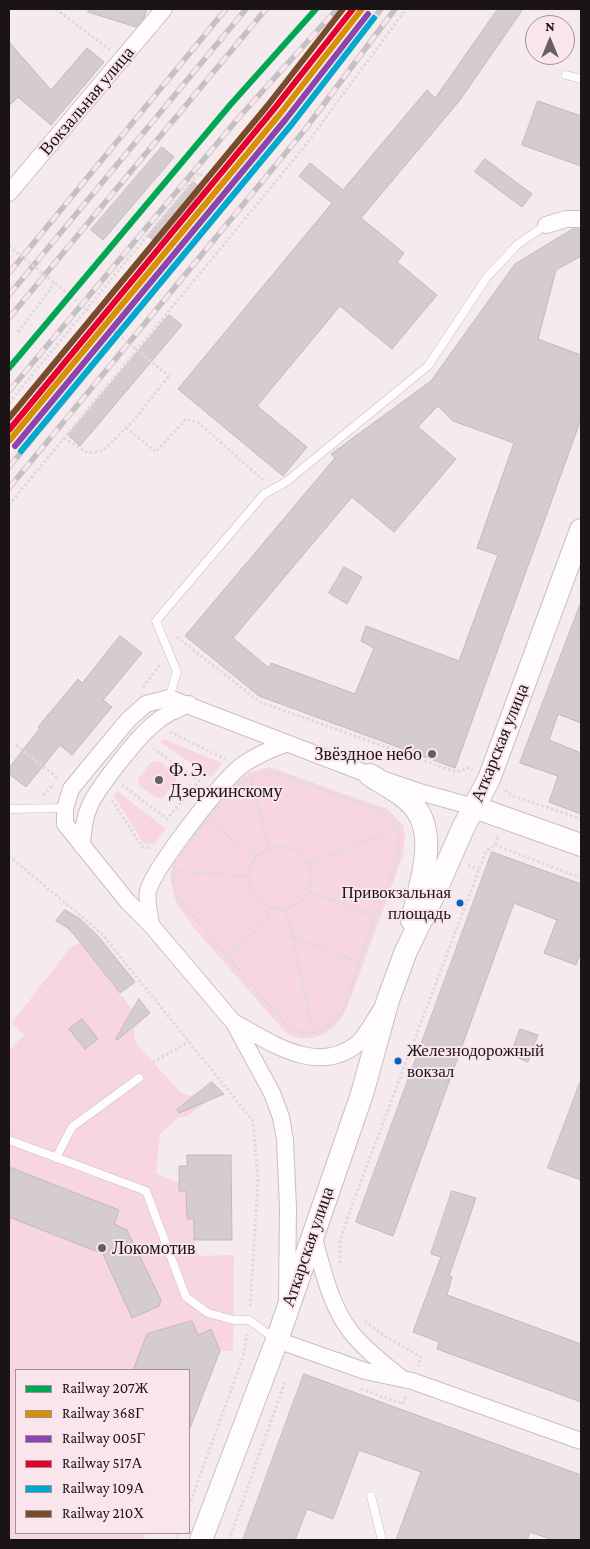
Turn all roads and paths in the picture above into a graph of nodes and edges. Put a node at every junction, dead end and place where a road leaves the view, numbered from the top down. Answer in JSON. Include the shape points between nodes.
{"nodes":[{"id":1,"x":56,"y":9,"type":"edge"},
{"id":2,"x":164,"y":9,"type":"edge"},
{"id":3,"x":406,"y":9,"type":"edge"},
{"id":4,"x":122,"y":59,"type":"junction"},
{"id":5,"x":566,"y":75,"type":"dead end"},
{"id":6,"x":581,"y":78,"type":"edge"},
{"id":7,"x":9,"y":192,"type":"edge"},
{"id":8,"x":581,"y":219,"type":"edge"},
{"id":9,"x":546,"y":225,"type":"joint"},
{"id":10,"x":9,"y":246,"type":"edge"},
{"id":11,"x":55,"y":283,"type":"junction"},
{"id":12,"x":93,"y":315,"type":"junction"},
{"id":13,"x":18,"y":332,"type":"dead end"},
{"id":14,"x":55,"y":361,"type":"dead end"},
{"id":15,"x":9,"y":404,"type":"edge"},
{"id":16,"x":9,"y":426,"type":"edge"},
{"id":17,"x":126,"y":428,"type":"junction"},
{"id":18,"x":64,"y":438,"type":"junction"},
{"id":19,"x":264,"y":481,"type":"dead end"},
{"id":20,"x":9,"y":505,"type":"edge"},
{"id":21,"x":581,"y":530,"type":"edge"},
{"id":22,"x":156,"y":621,"type":"junction"},
{"id":23,"x":169,"y":698,"type":"junction"},
{"id":24,"x":189,"y":704,"type":"junction"},
{"id":25,"x":162,"y":736,"type":"dead end"},
{"id":26,"x":158,"y":742,"type":"dead end"},
{"id":27,"x":285,"y":744,"type":"junction"},
{"id":28,"x":16,"y":745,"type":"dead end"},
{"id":29,"x":245,"y":773,"type":"junction"},
{"id":30,"x":370,"y":775,"type":"junction"},
{"id":31,"x":59,"y":779,"type":"dead end"},
{"id":32,"x":489,"y":779,"type":"junction"},
{"id":33,"x":116,"y":791,"type":"dead end"},
{"id":34,"x":111,"y":798,"type":"dead end"},
{"id":35,"x":509,"y":806,"type":"junction"},
{"id":36,"x":474,"y":807,"type":"junction"},
{"id":37,"x":64,"y":808,"type":"junction"},
{"id":38,"x":9,"y":810,"type":"edge"},
{"id":39,"x":203,"y":817,"type":"junction"},
{"id":40,"x":581,"y":819,"type":"edge"},
{"id":41,"x":397,"y":828,"type":"junction"},
{"id":42,"x":495,"y":845,"type":"junction"},
{"id":43,"x":581,"y":845,"type":"edge"},
{"id":44,"x":82,"y":846,"type":"junction"},
{"id":45,"x":142,"y":848,"type":"dead end"},
{"id":46,"x":270,"y":849,"type":"junction"},
{"id":47,"x":9,"y":856,"type":"edge"},
{"id":48,"x":258,"y":857,"type":"junction"},
{"id":49,"x":309,"y":864,"type":"junction"},
{"id":50,"x":173,"y":871,"type":"junction"},
{"id":51,"x":249,"y":876,"type":"junction"},
{"id":52,"x":581,"y":878,"type":"edge"},
{"id":53,"x":309,"y":892,"type":"junction"},
{"id":54,"x":270,"y":908,"type":"junction"},
{"id":55,"x":286,"y":910,"type":"junction"},
{"id":56,"x":375,"y":916,"type":"junction"},
{"id":57,"x":151,"y":925,"type":"junction"},
{"id":58,"x":293,"y":937,"type":"junction"},
{"id":59,"x":406,"y":951,"type":"junction"},
{"id":60,"x":228,"y":957,"type":"junction"},
{"id":61,"x":359,"y":962,"type":"junction"},
{"id":62,"x":388,"y":1000,"type":"junction"},
{"id":63,"x":234,"y":1023,"type":"junction"},
{"id":64,"x":314,"y":1033,"type":"junction"},
{"id":65,"x":189,"y":1042,"type":"junction"},
{"id":66,"x":153,"y":1062,"type":"dead end"},
{"id":67,"x":139,"y":1078,"type":"dead end"},
{"id":68,"x":9,"y":1140,"type":"edge"},
{"id":69,"x":56,"y":1158,"type":"junction"},
{"id":70,"x":312,"y":1235,"type":"junction"},
{"id":71,"x":340,"y":1267,"type":"dead end"},
{"id":72,"x":287,"y":1308,"type":"junction"},
{"id":73,"x":364,"y":1319,"type":"dead end"},
{"id":74,"x":249,"y":1320,"type":"junction"},
{"id":75,"x":276,"y":1340,"type":"junction"},
{"id":76,"x":421,"y":1356,"type":"dead end"},
{"id":77,"x":288,"y":1373,"type":"dead end"},
{"id":78,"x":402,"y":1378,"type":"junction"},
{"id":79,"x":356,"y":1388,"type":"dead end"},
{"id":80,"x":403,"y":1404,"type":"dead end"},
{"id":81,"x":581,"y":1441,"type":"edge"},
{"id":82,"x":371,"y":1496,"type":"dead end"},
{"id":83,"x":190,"y":1503,"type":"edge"},
{"id":84,"x":201,"y":1540,"type":"edge"},
{"id":85,"x":229,"y":1540,"type":"edge"},
{"id":86,"x":382,"y":1540,"type":"edge"}],
"edges":[{"from":1,"to":4,"type":"path"},
{"from":2,"to":4,"type":"street","name":"Вокзальная улица"},
{"from":3,"to":18,"type":"path","via":[[306,146]]},
{"from":4,"to":7,"type":"street","name":"Вокзальная улица"},
{"from":5,"to":6,"type":"lane"},
{"from":8,"to":9,"type":"street","via":[[566,219]]},
{"from":9,"to":22,"type":"lane","via":[[518,244],[487,277],[428,366],[286,482],[264,494]]},
{"from":10,"to":11,"type":"path","bridge":true},
{"from":11,"to":12,"type":"path","bridge":true},
{"from":11,"to":13,"type":"path"},
{"from":12,"to":14,"type":"path"},
{"from":12,"to":17,"type":"path","bridge":true,"via":[[169,376]]},
{"from":15,"to":16,"type":"path","via":[[199,173],[210,183]]},
{"from":17,"to":18,"type":"path","via":[[103,451],[88,453]]},
{"from":17,"to":19,"type":"path","via":[[156,452],[186,420],[200,423]]},
{"from":18,"to":20,"type":"path"},
{"from":21,"to":32,"type":"street","name":"Аткарская улица"},
{"from":22,"to":23,"type":"lane","via":[[177,672]]},
{"from":22,"to":32,"type":"path","via":[[260,702],[456,772],[469,768]]},
{"from":23,"to":24,"type":"street"},
{"from":23,"to":37,"type":"street","via":[[146,704],[129,719],[71,789]]},
{"from":24,"to":27,"type":"street"},
{"from":24,"to":44,"type":"street","via":[[153,724],[114,770],[90,804],[83,824]]},
{"from":25,"to":29,"type":"path","via":[[167,730],[228,760]]},
{"from":26,"to":33,"type":"path","via":[[154,749],[198,780],[168,819],[122,784]]},
{"from":27,"to":29,"type":"street","via":[[260,753]]},
{"from":27,"to":30,"type":"street"},
{"from":28,"to":31,"type":"path"},
{"from":29,"to":39,"type":"street"},
{"from":29,"to":39,"type":"path"},
{"from":29,"to":41,"type":"path","via":[[278,773],[383,812]]},
{"from":29,"to":46,"type":"path"},
{"from":30,"to":36,"type":"street"},
{"from":30,"to":59,"type":"street","name":"Аткарская улица","via":[[402,796],[416,809],[424,825],[425,861]]},
{"from":32,"to":35,"type":"path"},
{"from":32,"to":36,"type":"street","name":"Аткарская улица"},
{"from":34,"to":45,"type":"path"},
{"from":35,"to":36,"type":"street"},
{"from":35,"to":40,"type":"path"},
{"from":35,"to":42,"type":"path"},
{"from":35,"to":43,"type":"street"},
{"from":36,"to":59,"type":"street","name":"Аткарская улица"},
{"from":37,"to":38,"type":"lane"},
{"from":37,"to":44,"type":"street","via":[[66,824]]},
{"from":39,"to":48,"type":"path"},
{"from":39,"to":50,"type":"path","via":[[177,857]]},
{"from":39,"to":57,"type":"street","via":[[158,871],[148,892]]},
{"from":41,"to":49,"type":"path"},
{"from":41,"to":56,"type":"path","via":[[400,836],[398,858]]},
{"from":42,"to":52,"type":"path"},
{"from":42,"to":71,"type":"path","via":[[486,850],[352,1205],[340,1241]]},
{"from":44,"to":57,"type":"street"},
{"from":46,"to":48,"type":"path"},
{"from":46,"to":49,"type":"path","via":[[281,846],[292,849]]},
{"from":47,"to":65,"type":"path","via":[[101,933]]},
{"from":48,"to":51,"type":"path"},
{"from":49,"to":53,"type":"path","via":[[312,874]]},
{"from":50,"to":51,"type":"path"},
{"from":50,"to":60,"type":"path","via":[[178,899]]},
{"from":51,"to":54,"type":"path","via":[[254,896]]},
{"from":53,"to":55,"type":"path","via":[[299,904]]},
{"from":53,"to":56,"type":"path"},
{"from":54,"to":55,"type":"path"},
{"from":54,"to":60,"type":"path","via":[[265,922]]},
{"from":55,"to":58,"type":"path"},
{"from":56,"to":61,"type":"path"},
{"from":57,"to":63,"type":"street"},
{"from":58,"to":61,"type":"path"},
{"from":58,"to":64,"type":"path"},
{"from":59,"to":62,"type":"street","name":"Аткарская улица"},
{"from":60,"to":64,"type":"path","via":[[286,1025],[299,1033]]},
{"from":61,"to":64,"type":"path","via":[[343,1011],[333,1024]]},
{"from":62,"to":63,"type":"street","via":[[357,1044],[334,1056],[308,1058]]},
{"from":62,"to":70,"type":"street","name":"Аткарская улица","via":[[365,1085]]},
{"from":63,"to":72,"type":"street","via":[[272,1093],[281,1117],[287,1179]]},
{"from":65,"to":66,"type":"path"},
{"from":65,"to":74,"type":"path","via":[[253,1121],[255,1129],[258,1180]]},
{"from":67,"to":69,"type":"lane","via":[[72,1127]]},
{"from":68,"to":69,"type":"lane"},
{"from":69,"to":74,"type":"lane","via":[[146,1191],[186,1297],[208,1313],[234,1320]]},
{"from":70,"to":72,"type":"street","name":"Аткарская улица"},
{"from":70,"to":78,"type":"street","via":[[325,1278],[350,1332]]},
{"from":72,"to":75,"type":"street","name":"Аткарская улица"},
{"from":73,"to":76,"type":"path","via":[[383,1335]]},
{"from":74,"to":75,"type":"lane"},
{"from":74,"to":83,"type":"path","via":[[243,1356]]},
{"from":75,"to":78,"type":"street","via":[[365,1371]]},
{"from":75,"to":84,"type":"street","name":"Аткарская улица"},
{"from":77,"to":85,"type":"path"},
{"from":78,"to":81,"type":"street"},
{"from":79,"to":80,"type":"path"},
{"from":82,"to":86,"type":"lane"}]}
